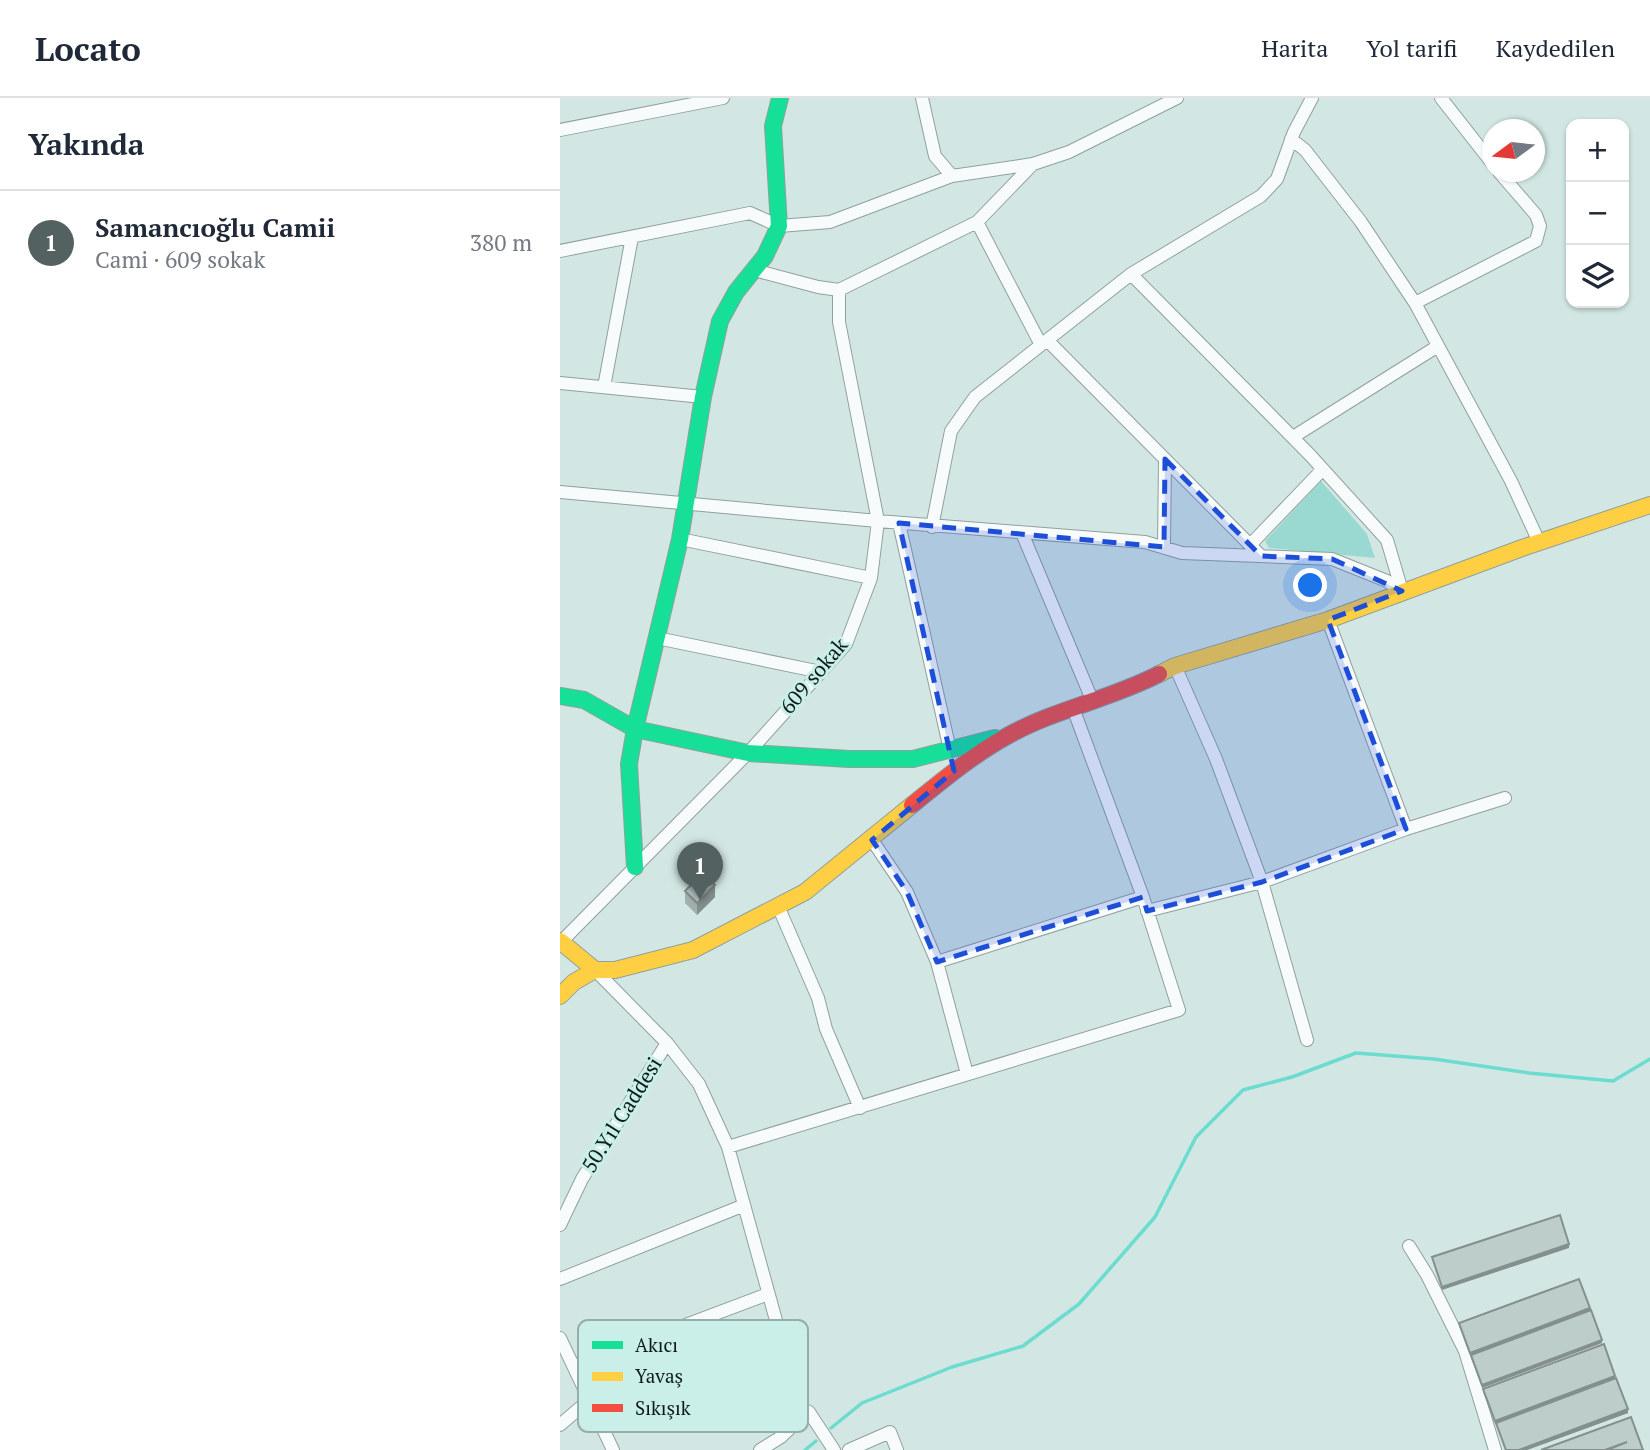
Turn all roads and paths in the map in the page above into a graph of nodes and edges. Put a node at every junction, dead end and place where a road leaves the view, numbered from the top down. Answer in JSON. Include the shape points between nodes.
{"nodes":[{"id":1,"x":723,"y":98,"type":"edge"},
{"id":2,"x":780,"y":98,"type":"edge"},
{"id":3,"x":922,"y":98,"type":"edge"},
{"id":4,"x":1177,"y":98,"type":"edge"},
{"id":5,"x":1312,"y":98,"type":"edge"},
{"id":6,"x":1441,"y":98,"type":"edge"},
{"id":7,"x":560,"y":130,"type":"edge"},
{"id":8,"x":1292,"y":139,"type":"junction"},
{"id":9,"x":1482,"y":149,"type":"edge"},
{"id":10,"x":1033,"y":164,"type":"junction"},
{"id":11,"x":952,"y":176,"type":"junction"},
{"id":12,"x":1508,"y":182,"type":"edge"},
{"id":13,"x":977,"y":222,"type":"junction"},
{"id":14,"x":779,"y":226,"type":"junction"},
{"id":15,"x":632,"y":237,"type":"junction"},
{"id":16,"x":560,"y":251,"type":"edge"},
{"id":17,"x":754,"y":270,"type":"junction"},
{"id":18,"x":1131,"y":274,"type":"junction"},
{"id":19,"x":839,"y":290,"type":"junction"},
{"id":20,"x":1415,"y":303,"type":"junction"},
{"id":21,"x":1044,"y":342,"type":"junction"},
{"id":22,"x":1437,"y":346,"type":"junction"},
{"id":23,"x":560,"y":383,"type":"edge"},
{"id":24,"x":604,"y":387,"type":"junction"},
{"id":25,"x":704,"y":397,"type":"junction"},
{"id":26,"x":1293,"y":437,"type":"junction"},
{"id":27,"x":1166,"y":459,"type":"junction"},
{"id":28,"x":1323,"y":469,"type":"junction"},
{"id":29,"x":560,"y":492,"type":"edge"},
{"id":30,"x":686,"y":505,"type":"junction"},
{"id":31,"x":1650,"y":505,"type":"edge"},
{"id":32,"x":878,"y":521,"type":"junction"},
{"id":33,"x":899,"y":523,"type":"junction"},
{"id":34,"x":932,"y":527,"type":"junction"},
{"id":35,"x":1022,"y":533,"type":"junction"},
{"id":36,"x":680,"y":539,"type":"junction"},
{"id":37,"x":1539,"y":542,"type":"junction"},
{"id":38,"x":1250,"y":545,"type":"junction"},
{"id":39,"x":1164,"y":547,"type":"junction"},
{"id":40,"x":1261,"y":556,"type":"junction"},
{"id":41,"x":871,"y":578,"type":"junction"},
{"id":42,"x":1402,"y":591,"type":"junction"},
{"id":43,"x":1328,"y":620,"type":"junction"},
{"id":44,"x":657,"y":638,"type":"junction"},
{"id":45,"x":1175,"y":666,"type":"junction"},
{"id":46,"x":821,"y":672,"type":"junction"},
{"id":47,"x":560,"y":696,"type":"edge"},
{"id":48,"x":1093,"y":702,"type":"junction"},
{"id":49,"x":1073,"y":708,"type":"junction"},
{"id":50,"x":635,"y":729,"type":"junction"},
{"id":51,"x":1009,"y":735,"type":"junction"},
{"id":52,"x":950,"y":750,"type":"junction"},
{"id":53,"x":748,"y":753,"type":"junction"},
{"id":54,"x":1505,"y":798,"type":"dead end"},
{"id":55,"x":1406,"y":829,"type":"junction"},
{"id":56,"x":872,"y":840,"type":"junction"},
{"id":57,"x":635,"y":867,"type":"junction"},
{"id":58,"x":1262,"y":881,"type":"junction"},
{"id":59,"x":1143,"y":897,"type":"junction"},
{"id":60,"x":778,"y":906,"type":"junction"},
{"id":61,"x":1147,"y":911,"type":"junction"},
{"id":62,"x":561,"y":941,"type":"edge"},
{"id":63,"x":937,"y":962,"type":"junction"},
{"id":64,"x":595,"y":970,"type":"junction"},
{"id":65,"x":560,"y":996,"type":"edge"},
{"id":66,"x":1307,"y":1040,"type":"dead end"},
{"id":67,"x":667,"y":1042,"type":"junction"},
{"id":68,"x":967,"y":1074,"type":"junction"},
{"id":69,"x":860,"y":1108,"type":"junction"},
{"id":70,"x":727,"y":1147,"type":"junction"},
{"id":71,"x":742,"y":1206,"type":"junction"},
{"id":72,"x":560,"y":1225,"type":"edge"},
{"id":73,"x":1409,"y":1246,"type":"dead end"},
{"id":74,"x":560,"y":1279,"type":"edge"},
{"id":75,"x":768,"y":1294,"type":"junction"},
{"id":76,"x":699,"y":1320,"type":"edge"},
{"id":77,"x":775,"y":1320,"type":"edge"},
{"id":78,"x":560,"y":1338,"type":"edge"},
{"id":79,"x":578,"y":1365,"type":"edge"},
{"id":80,"x":574,"y":1367,"type":"junction"},
{"id":81,"x":578,"y":1376,"type":"edge"},
{"id":82,"x":578,"y":1409,"type":"edge"},
{"id":83,"x":808,"y":1411,"type":"edge"},
{"id":84,"x":560,"y":1425,"type":"edge"},
{"id":85,"x":604,"y":1432,"type":"edge"},
{"id":86,"x":786,"y":1432,"type":"edge"},
{"id":87,"x":613,"y":1450,"type":"edge"},
{"id":88,"x":760,"y":1450,"type":"edge"},
{"id":89,"x":834,"y":1450,"type":"edge"},
{"id":90,"x":849,"y":1450,"type":"edge"},
{"id":91,"x":897,"y":1450,"type":"edge"},
{"id":92,"x":1495,"y":1450,"type":"edge"}],
"edges":[{"from":1,"to":7,"type":"street"},
{"from":2,"to":14,"type":"main road","via":[[773,126]]},
{"from":3,"to":11,"type":"street","via":[[935,156]]},
{"from":4,"to":10,"type":"street","via":[[1069,152]]},
{"from":5,"to":8,"type":"street"},
{"from":6,"to":9,"type":"street"},
{"from":8,"to":18,"type":"street","via":[[1277,179],[1261,197]]},
{"from":8,"to":20,"type":"street","via":[[1361,222]]},
{"from":10,"to":11,"type":"street"},
{"from":10,"to":13,"type":"street"},
{"from":11,"to":14,"type":"street","via":[[830,222]]},
{"from":12,"to":20,"type":"street","via":[[1536,215],[1540,226],[1536,241]]},
{"from":13,"to":19,"type":"street"},
{"from":13,"to":21,"type":"street"},
{"from":14,"to":15,"type":"street","via":[[750,213]]},
{"from":14,"to":17,"type":"main road"},
{"from":15,"to":16,"type":"street"},
{"from":15,"to":24,"type":"street"},
{"from":17,"to":19,"type":"street"},
{"from":17,"to":25,"type":"main road","via":[[720,321]]},
{"from":18,"to":21,"type":"street"},
{"from":18,"to":26,"type":"street"},
{"from":19,"to":32,"type":"street","name":"609 sokak","via":[[839,321]]},
{"from":20,"to":22,"type":"street"},
{"from":21,"to":27,"type":"street"},
{"from":21,"to":34,"type":"street","via":[[975,397],[951,431]]},
{"from":22,"to":26,"type":"street"},
{"from":22,"to":37,"type":"street"},
{"from":23,"to":24,"type":"street"},
{"from":24,"to":25,"type":"street"},
{"from":25,"to":30,"type":"main road"},
{"from":26,"to":28,"type":"street"},
{"from":27,"to":38,"type":"street"},
{"from":27,"to":39,"type":"street"},
{"from":28,"to":38,"type":"street"},
{"from":28,"to":42,"type":"street","via":[[1387,540]]},
{"from":29,"to":30,"type":"street"},
{"from":30,"to":32,"type":"street"},
{"from":30,"to":36,"type":"main road"},
{"from":31,"to":37,"type":"main road"},
{"from":32,"to":33,"type":"street"},
{"from":32,"to":41,"type":"street","name":"609 sokak"},
{"from":33,"to":34,"type":"street"},
{"from":33,"to":52,"type":"street"},
{"from":34,"to":35,"type":"street"},
{"from":35,"to":39,"type":"street"},
{"from":35,"to":48,"type":"street"},
{"from":36,"to":41,"type":"street"},
{"from":36,"to":44,"type":"main road"},
{"from":37,"to":42,"type":"main road"},
{"from":38,"to":40,"type":"street"},
{"from":39,"to":40,"type":"street","via":[[1182,553]]},
{"from":40,"to":42,"type":"street","via":[[1332,559]]},
{"from":41,"to":46,"type":"street","name":"609 sokak","via":[[846,644]]},
{"from":42,"to":43,"type":"main road"},
{"from":43,"to":45,"type":"main road"},
{"from":43,"to":55,"type":"street"},
{"from":44,"to":46,"type":"street"},
{"from":44,"to":50,"type":"main road"},
{"from":45,"to":48,"type":"main road"},
{"from":45,"to":58,"type":"street"},
{"from":46,"to":53,"type":"street","name":"609 sokak"},
{"from":47,"to":50,"type":"main road","via":[[583,700]]},
{"from":48,"to":49,"type":"main road"},
{"from":49,"to":51,"type":"main road"},
{"from":49,"to":59,"type":"street"},
{"from":50,"to":53,"type":"main road"},
{"from":50,"to":57,"type":"main road","via":[[629,764]]},
{"from":51,"to":52,"type":"main road"},
{"from":51,"to":56,"type":"main road","via":[[957,769]]},
{"from":52,"to":53,"type":"main road","via":[[913,759]]},
{"from":53,"to":57,"type":"street","name":"609 sokak"},
{"from":54,"to":55,"type":"street"},
{"from":55,"to":58,"type":"street"},
{"from":56,"to":60,"type":"main road","via":[[805,892]]},
{"from":56,"to":63,"type":"street","via":[[906,892]]},
{"from":57,"to":62,"type":"street","name":"609 sokak"},
{"from":58,"to":61,"type":"street"},
{"from":58,"to":66,"type":"street"},
{"from":59,"to":61,"type":"street"},
{"from":59,"to":63,"type":"street"},
{"from":60,"to":64,"type":"main road","via":[[693,950],[615,970]]},
{"from":60,"to":69,"type":"street"},
{"from":61,"to":68,"type":"street","via":[[1179,1010]]},
{"from":62,"to":64,"type":"main road"},
{"from":63,"to":68,"type":"street"},
{"from":64,"to":65,"type":"main road"},
{"from":64,"to":67,"type":"street"},
{"from":67,"to":70,"type":"street","via":[[699,1084]]},
{"from":67,"to":72,"type":"street","name":"50.Yıl Caddesi","via":[[582,1179]]},
{"from":68,"to":69,"type":"street"},
{"from":69,"to":70,"type":"street"},
{"from":70,"to":71,"type":"street"},
{"from":71,"to":74,"type":"street"},
{"from":71,"to":75,"type":"street"},
{"from":73,"to":92,"type":"street","via":[[1465,1351]]},
{"from":75,"to":76,"type":"street"},
{"from":75,"to":77,"type":"street"},
{"from":78,"to":80,"type":"street"},
{"from":79,"to":80,"type":"street"},
{"from":80,"to":81,"type":"street"},
{"from":82,"to":84,"type":"street"},
{"from":83,"to":89,"type":"street"},
{"from":85,"to":87,"type":"street"},
{"from":86,"to":88,"type":"street"},
{"from":90,"to":91,"type":"street","via":[[890,1432]]}]}
